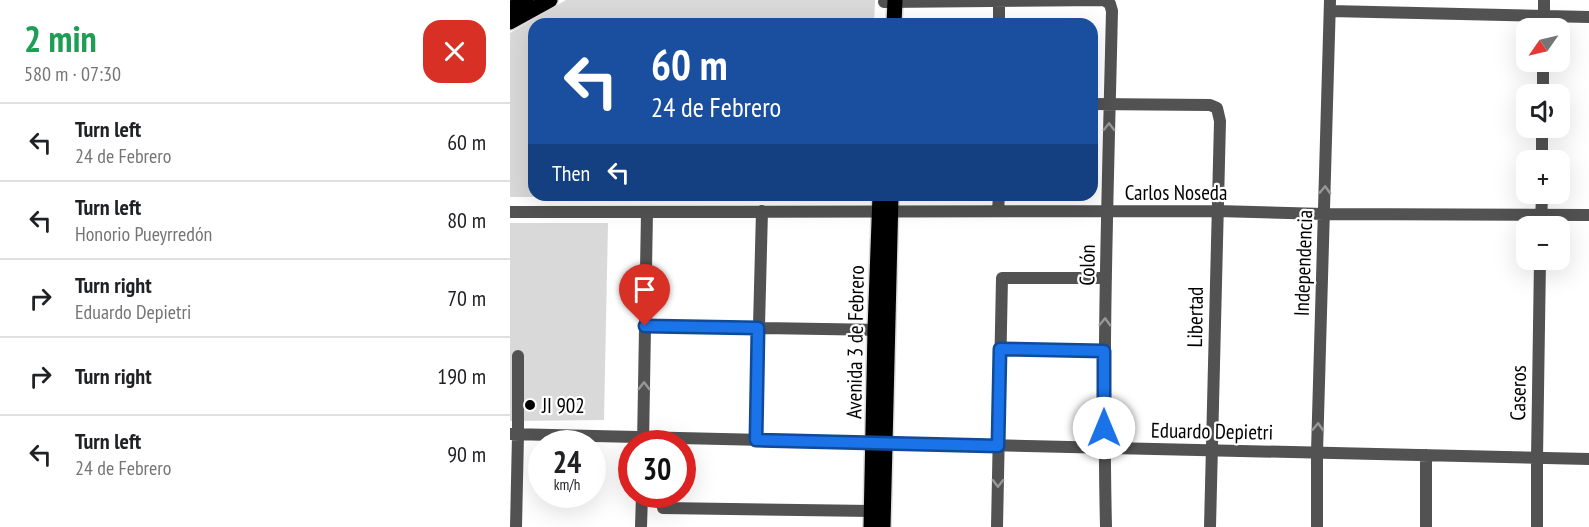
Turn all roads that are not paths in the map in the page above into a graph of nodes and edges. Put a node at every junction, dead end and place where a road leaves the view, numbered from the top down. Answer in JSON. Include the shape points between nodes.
{"nodes":[{"id":1,"x":526,"y":0,"type":"edge"},
{"id":2,"x":550,"y":0,"type":"edge"},
{"id":3,"x":1544,"y":0,"type":"edge"},
{"id":4,"x":890,"y":1,"type":"edge"},
{"id":5,"x":999,"y":2,"type":"junction"},
{"id":6,"x":1330,"y":6,"type":"edge"},
{"id":7,"x":510,"y":9,"type":"edge"},
{"id":8,"x":1589,"y":17,"type":"edge"},
{"id":9,"x":886,"y":18,"type":"edge"},
{"id":10,"x":893,"y":18,"type":"edge"},
{"id":11,"x":999,"y":18,"type":"edge"},
{"id":12,"x":1544,"y":18,"type":"edge"},
{"id":13,"x":1570,"y":19,"type":"edge"},
{"id":14,"x":1516,"y":20,"type":"edge"},
{"id":15,"x":510,"y":22,"type":"edge"},
{"id":16,"x":1098,"y":104,"type":"edge"},
{"id":17,"x":1110,"y":104,"type":"junction"},
{"id":18,"x":999,"y":201,"type":"edge"},
{"id":19,"x":884,"y":206,"type":"edge"},
{"id":20,"x":762,"y":211,"type":"junction"},
{"id":21,"x":998,"y":211,"type":"junction"},
{"id":22,"x":1108,"y":211,"type":"junction"},
{"id":23,"x":1217,"y":211,"type":"junction"},
{"id":24,"x":510,"y":212,"type":"edge"},
{"id":25,"x":647,"y":212,"type":"junction"},
{"id":26,"x":1324,"y":214,"type":"junction"},
{"id":27,"x":1589,"y":215,"type":"edge"},
{"id":28,"x":1570,"y":217,"type":"edge"},
{"id":29,"x":1516,"y":219,"type":"edge"},
{"id":30,"x":1540,"y":270,"type":"edge"},
{"id":31,"x":1106,"y":278,"type":"junction"},
{"id":32,"x":645,"y":326,"type":"junction"},
{"id":33,"x":758,"y":328,"type":"junction"},
{"id":34,"x":882,"y":330,"type":"junction"},
{"id":35,"x":1000,"y":349,"type":"junction"},
{"id":36,"x":1104,"y":351,"type":"junction"},
{"id":37,"x":518,"y":356,"type":"dead end"},
{"id":38,"x":643,"y":430,"type":"edge"},
{"id":39,"x":514,"y":435,"type":"edge"},
{"id":40,"x":618,"y":440,"type":"edge"},
{"id":41,"x":756,"y":440,"type":"junction"},
{"id":42,"x":696,"y":441,"type":"edge"},
{"id":43,"x":879,"y":443,"type":"junction"},
{"id":44,"x":998,"y":446,"type":"junction"},
{"id":45,"x":1104,"y":448,"type":"junction"},
{"id":46,"x":1212,"y":450,"type":"junction"},
{"id":47,"x":1317,"y":452,"type":"junction"},
{"id":48,"x":1426,"y":455,"type":"junction"},
{"id":49,"x":1536,"y":458,"type":"junction"},
{"id":50,"x":1589,"y":459,"type":"edge"},
{"id":51,"x":642,"y":508,"type":"edge"},
{"id":52,"x":663,"y":508,"type":"dead end"},
{"id":53,"x":872,"y":519,"type":"edge"},
{"id":54,"x":516,"y":527,"type":"edge"},
{"id":55,"x":641,"y":527,"type":"edge"},
{"id":56,"x":883,"y":527,"type":"edge"},
{"id":57,"x":997,"y":527,"type":"edge"},
{"id":58,"x":1106,"y":527,"type":"edge"},
{"id":59,"x":1210,"y":527,"type":"edge"},
{"id":60,"x":1317,"y":527,"type":"edge"},
{"id":61,"x":1426,"y":527,"type":"edge"},
{"id":62,"x":1537,"y":527,"type":"edge"}],
"edges":[{"from":1,"to":7,"type":"main road"},
{"from":2,"to":15,"type":"main road"},
{"from":3,"to":12,"type":"street"},
{"from":4,"to":5,"type":"street"},
{"from":4,"to":9,"type":"main road"},
{"from":4,"to":10,"type":"main road"},
{"from":5,"to":11,"type":"street"},
{"from":5,"to":17,"type":"street","name":"Colón","via":[[1104,0],[1110,4]]},
{"from":6,"to":14,"type":"street"},
{"from":26,"to":6,"type":"street","name":"Independencia","one_way":true},
{"from":8,"to":13,"type":"street"},
{"from":16,"to":17,"type":"street"},
{"from":22,"to":17,"type":"street","name":"Colón","one_way":true},
{"from":17,"to":23,"type":"street","name":"Libertad","via":[[1217,108]]},
{"from":18,"to":21,"type":"street"},
{"from":19,"to":20,"type":"street","name":"Carlos Noseda"},
{"from":19,"to":21,"type":"street","name":"Carlos Noseda"},
{"from":19,"to":34,"type":"main road"},
{"from":20,"to":25,"type":"street","name":"Carlos Noseda"},
{"from":20,"to":33,"type":"street"},
{"from":21,"to":22,"type":"street","name":"Carlos Noseda"},
{"from":22,"to":23,"type":"street","name":"Carlos Noseda"},
{"from":22,"to":31,"type":"street","name":"Colón"},
{"from":23,"to":26,"type":"street","name":"Carlos Noseda"},
{"from":23,"to":46,"type":"street","name":"Libertad"},
{"from":24,"to":25,"type":"street","name":"Carlos Noseda"},
{"from":25,"to":32,"type":"street"},
{"from":26,"to":29,"type":"street","name":"Carlos Noseda"},
{"from":47,"to":26,"type":"street","name":"Independencia","one_way":true},
{"from":27,"to":28,"type":"street","name":"Carlos Noseda"},
{"from":30,"to":49,"type":"street","name":"Caseros"},
{"from":31,"to":35,"type":"street","via":[[1002,278]]},
{"from":36,"to":31,"type":"street","name":"Colón","one_way":true},
{"from":32,"to":33,"type":"street"},
{"from":38,"to":32,"type":"street","one_way":true},
{"from":33,"to":34,"type":"street"},
{"from":33,"to":41,"type":"street"},
{"from":34,"to":43,"type":"main road"},
{"from":35,"to":36,"type":"street"},
{"from":35,"to":44,"type":"street"},
{"from":36,"to":45,"type":"street","name":"Colón"},
{"from":37,"to":39,"type":"street"},
{"from":39,"to":40,"type":"street","name":"Eduardo Depietri"},
{"from":39,"to":54,"type":"street"},
{"from":41,"to":42,"type":"street","name":"Eduardo Depietri"},
{"from":41,"to":43,"type":"street","name":"Eduardo Depietri"},
{"from":43,"to":44,"type":"street","name":"Eduardo Depietri"},
{"from":43,"to":53,"type":"main road","name":"Avenida 3 de Febrero"},
{"from":43,"to":56,"type":"main road"},
{"from":44,"to":45,"type":"street","name":"Eduardo Depietri"},
{"from":44,"to":57,"type":"street","one_way":true},
{"from":45,"to":46,"type":"street","name":"Eduardo Depietri"},
{"from":45,"to":58,"type":"street","name":"Colón"},
{"from":46,"to":47,"type":"street","name":"Eduardo Depietri"},
{"from":46,"to":59,"type":"street","name":"Libertad"},
{"from":47,"to":48,"type":"street","name":"Eduardo Depietri"},
{"from":47,"to":60,"type":"street","name":"Independencia"},
{"from":48,"to":49,"type":"street","name":"Eduardo Depietri"},
{"from":48,"to":61,"type":"street"},
{"from":49,"to":50,"type":"street","name":"Eduardo Depietri"},
{"from":49,"to":62,"type":"street","name":"Caseros"},
{"from":51,"to":55,"type":"street"},
{"from":52,"to":53,"type":"street"}]}
